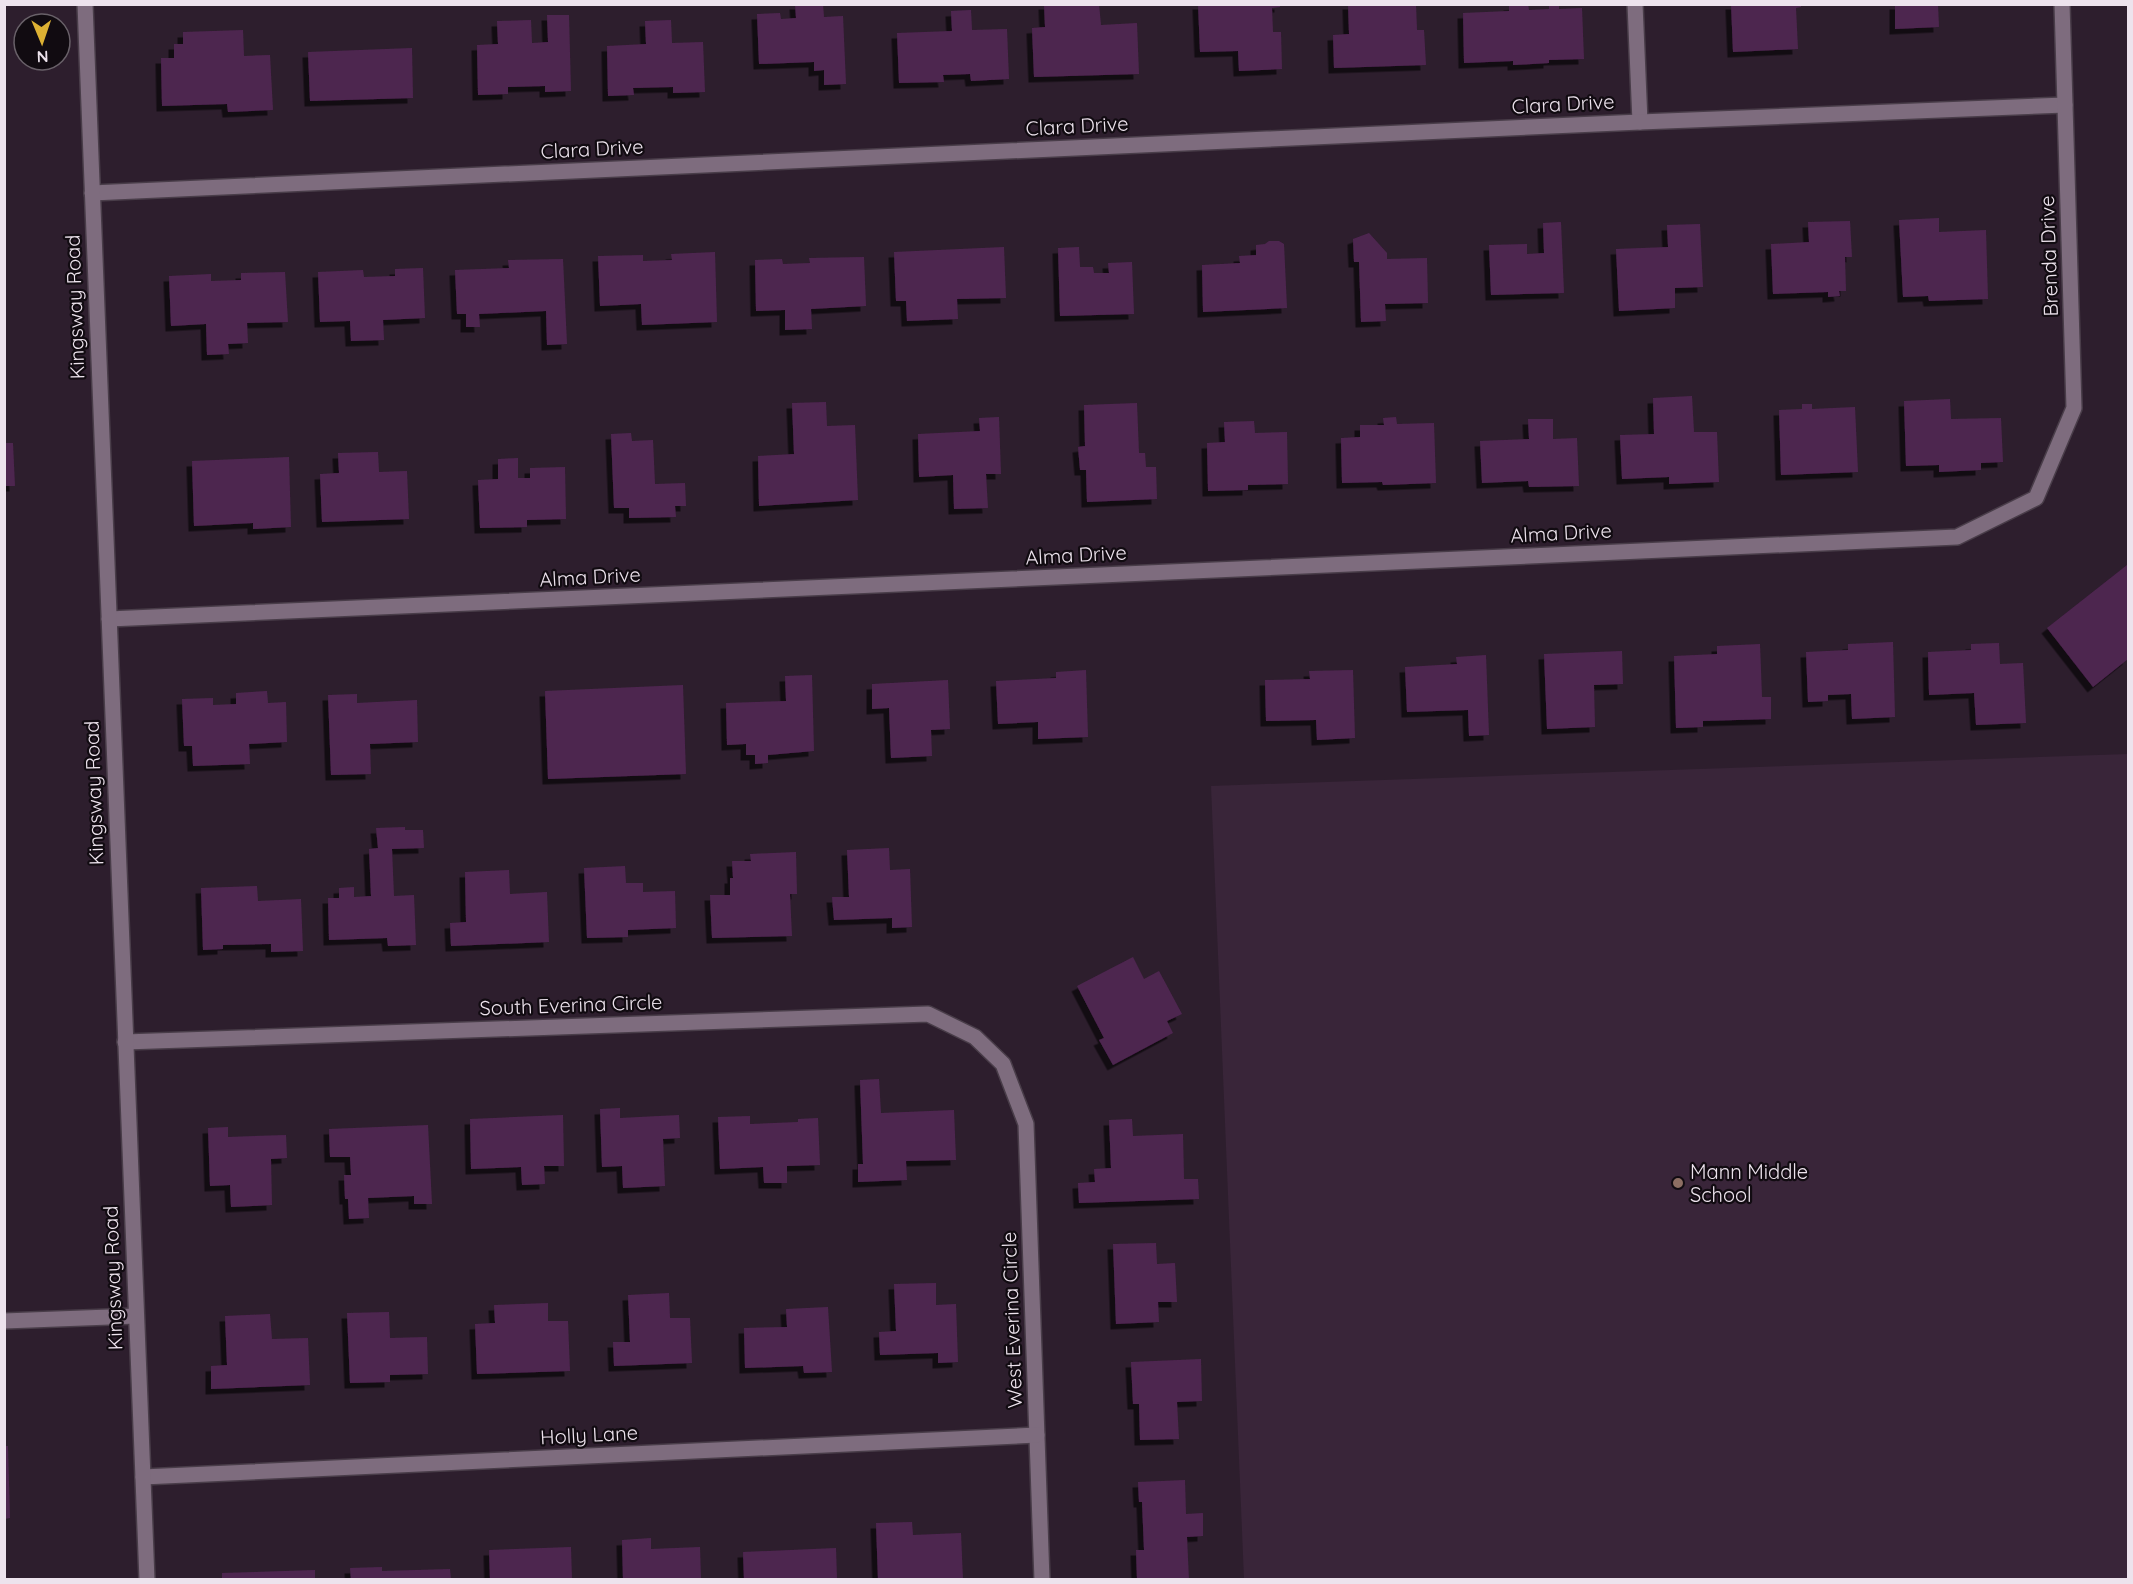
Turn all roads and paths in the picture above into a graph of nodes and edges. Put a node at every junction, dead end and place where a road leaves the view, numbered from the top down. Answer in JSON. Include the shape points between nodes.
{"nodes":[{"id":1,"x":85,"y":4,"type":"edge"},
{"id":2,"x":1635,"y":4,"type":"edge"},
{"id":3,"x":2062,"y":4,"type":"edge"},
{"id":4,"x":2065,"y":105,"type":"junction"},
{"id":5,"x":1640,"y":122,"type":"junction"},
{"id":6,"x":92,"y":193,"type":"junction"},
{"id":7,"x":2036,"y":498,"type":"joint"},
{"id":8,"x":109,"y":619,"type":"junction"},
{"id":9,"x":125,"y":1042,"type":"junction"},
{"id":10,"x":1003,"y":1064,"type":"joint"},
{"id":11,"x":136,"y":1316,"type":"junction"},
{"id":12,"x":4,"y":1321,"type":"edge"},
{"id":13,"x":1037,"y":1435,"type":"junction"},
{"id":14,"x":143,"y":1477,"type":"junction"},
{"id":15,"x":147,"y":1580,"type":"edge"},
{"id":16,"x":1042,"y":1580,"type":"edge"}],
"edges":[{"from":1,"to":6,"type":"street","name":"Kingsway Road"},
{"from":2,"to":5,"type":"street"},
{"from":3,"to":4,"type":"street","name":"Brenda Drive"},
{"from":4,"to":5,"type":"street","name":"Clara Drive"},
{"from":4,"to":7,"type":"street","name":"Brenda Drive","via":[[2074,408]]},
{"from":5,"to":6,"type":"street","name":"Clara Drive"},
{"from":6,"to":8,"type":"street","name":"Kingsway Road"},
{"from":7,"to":8,"type":"street","name":"Alma Drive","via":[[1957,537]]},
{"from":8,"to":9,"type":"street","name":"Kingsway Road"},
{"from":9,"to":10,"type":"street","name":"South Everina Circle","via":[[928,1014],[975,1037]]},
{"from":9,"to":11,"type":"street","name":"Kingsway Road"},
{"from":10,"to":13,"type":"street","name":"West Everina Circle","via":[[1026,1124]]},
{"from":11,"to":12,"type":"street"},
{"from":11,"to":14,"type":"street","name":"Kingsway Road"},
{"from":13,"to":14,"type":"street","name":"Holly Lane"},
{"from":13,"to":16,"type":"street","name":"West Everina Circle"},
{"from":14,"to":15,"type":"street","name":"Kingsway Road"}]}
